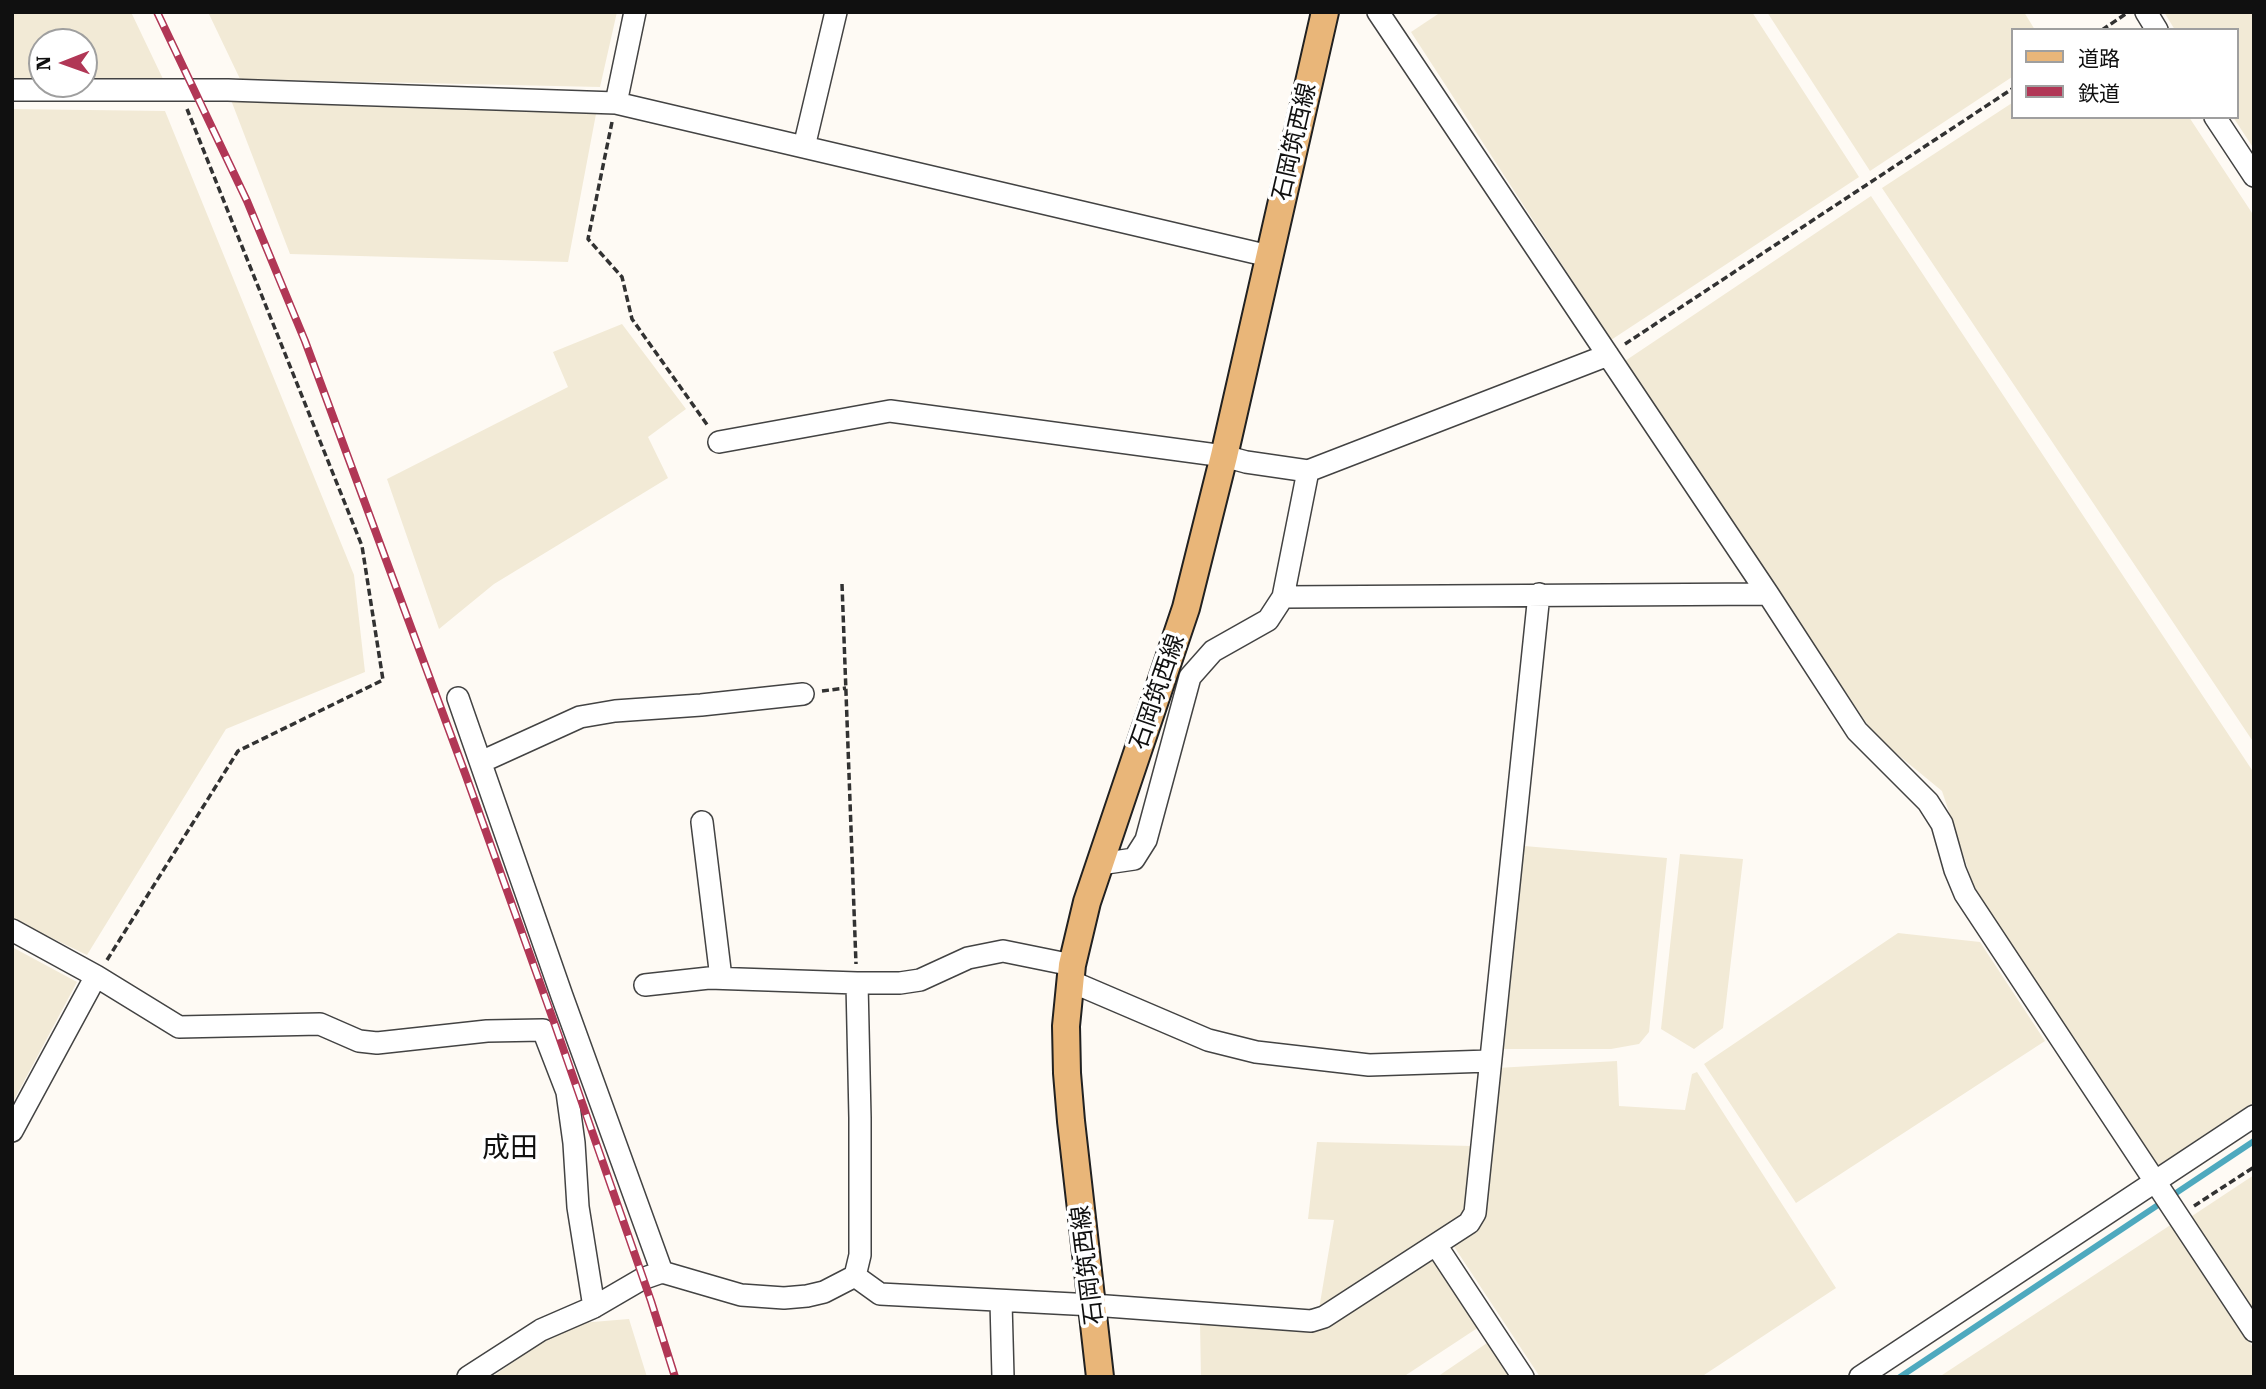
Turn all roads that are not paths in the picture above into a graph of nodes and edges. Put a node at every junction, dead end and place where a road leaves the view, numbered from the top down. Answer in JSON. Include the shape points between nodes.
{"nodes":[{"id":1,"x":635,"y":12,"type":"edge"},
{"id":2,"x":836,"y":12,"type":"edge"},
{"id":3,"x":1325,"y":12,"type":"edge"},
{"id":4,"x":1378,"y":12,"type":"edge"},
{"id":5,"x":2146,"y":12,"type":"edge"},
{"id":6,"x":2156,"y":28,"type":"edge"},
{"id":7,"x":12,"y":90,"type":"edge"},
{"id":8,"x":616,"y":103,"type":"junction"},
{"id":9,"x":2216,"y":119,"type":"edge"},
{"id":10,"x":804,"y":147,"type":"junction"},
{"id":11,"x":2254,"y":176,"type":"edge"},
{"id":12,"x":1269,"y":256,"type":"junction"},
{"id":13,"x":1608,"y":355,"type":"junction"},
{"id":14,"x":719,"y":442,"type":"road end"},
{"id":15,"x":1224,"y":456,"type":"junction"},
{"id":16,"x":1308,"y":471,"type":"junction"},
{"id":17,"x":1538,"y":594,"type":"junction"},
{"id":18,"x":1768,"y":594,"type":"junction"},
{"id":19,"x":1283,"y":597,"type":"junction"},
{"id":20,"x":803,"y":694,"type":"dead end"},
{"id":21,"x":458,"y":698,"type":"dead end"},
{"id":22,"x":481,"y":762,"type":"junction"},
{"id":23,"x":702,"y":822,"type":"dead end"},
{"id":24,"x":1100,"y":864,"type":"junction"},
{"id":25,"x":12,"y":930,"type":"edge"},
{"id":26,"x":1071,"y":973,"type":"junction"},
{"id":27,"x":96,"y":976,"type":"junction"},
{"id":28,"x":721,"y":978,"type":"junction"},
{"id":29,"x":857,"y":983,"type":"junction"},
{"id":30,"x":645,"y":985,"type":"dead end"},
{"id":31,"x":1489,"y":1061,"type":"junction"},
{"id":32,"x":2254,"y":1116,"type":"edge"},
{"id":33,"x":12,"y":1130,"type":"edge"},
{"id":34,"x":2165,"y":1199,"type":"junction"},
{"id":35,"x":1436,"y":1245,"type":"junction"},
{"id":36,"x":662,"y":1272,"type":"junction"},
{"id":37,"x":855,"y":1276,"type":"junction"},
{"id":38,"x":1001,"y":1302,"type":"junction"},
{"id":39,"x":1093,"y":1306,"type":"junction"},
{"id":40,"x":594,"y":1307,"type":"junction"},
{"id":41,"x":2254,"y":1331,"type":"edge"},
{"id":42,"x":468,"y":1377,"type":"edge"},
{"id":43,"x":1003,"y":1377,"type":"edge"},
{"id":44,"x":1101,"y":1377,"type":"edge"},
{"id":45,"x":1523,"y":1377,"type":"edge"},
{"id":46,"x":1860,"y":1377,"type":"edge"}],
"edges":[{"from":1,"to":8,"type":"street"},
{"from":2,"to":10,"type":"street"},
{"from":3,"to":12,"type":"main road","name":"石岡筑西線"},
{"from":4,"to":13,"type":"street"},
{"from":5,"to":6,"type":"street"},
{"from":7,"to":8,"type":"street","via":[[179,89]]},
{"from":8,"to":10,"type":"street"},
{"from":9,"to":11,"type":"street"},
{"from":10,"to":12,"type":"street"},
{"from":12,"to":15,"type":"main road","name":"石岡筑西線"},
{"from":13,"to":16,"type":"street"},
{"from":13,"to":18,"type":"street"},
{"from":14,"to":15,"type":"street","via":[[890,411]]},
{"from":15,"to":16,"type":"street"},
{"from":15,"to":24,"type":"main road","name":"石岡筑西線","via":[[1185,608]]},
{"from":16,"to":19,"type":"street"},
{"from":17,"to":18,"type":"street"},
{"from":17,"to":19,"type":"street"},
{"from":17,"to":31,"type":"street"},
{"from":18,"to":34,"type":"street","via":[[1857,731],[1928,802],[1942,824],[1965,894]]},
{"from":19,"to":24,"type":"street","via":[[1268,620],[1213,651],[1190,677],[1146,840],[1134,859]]},
{"from":20,"to":22,"type":"street","via":[[580,717]]},
{"from":21,"to":22,"type":"street"},
{"from":22,"to":36,"type":"street"},
{"from":23,"to":28,"type":"street"},
{"from":24,"to":26,"type":"main road","name":"石岡筑西線"},
{"from":25,"to":27,"type":"street"},
{"from":26,"to":29,"type":"street","via":[[1003,951],[968,958],[920,980]]},
{"from":26,"to":31,"type":"street","via":[[1208,1040],[1256,1052],[1369,1065]]},
{"from":26,"to":39,"type":"main road","name":"石岡筑西線","via":[[1067,1073]]},
{"from":27,"to":33,"type":"street"},
{"from":27,"to":40,"type":"street","via":[[179,1027],[320,1024],[359,1041],[377,1043],[542,1030],[566,1092]]},
{"from":28,"to":29,"type":"street"},
{"from":28,"to":30,"type":"street"},
{"from":29,"to":37,"type":"street","via":[[860,1255]]},
{"from":31,"to":35,"type":"street","via":[[1475,1213],[1469,1223]]},
{"from":32,"to":34,"type":"street"},
{"from":34,"to":41,"type":"street"},
{"from":34,"to":46,"type":"street"},
{"from":35,"to":39,"type":"street","via":[[1311,1321]]},
{"from":35,"to":45,"type":"street"},
{"from":36,"to":37,"type":"street","via":[[741,1295],[784,1298],[824,1292]]},
{"from":36,"to":40,"type":"street"},
{"from":37,"to":38,"type":"street","via":[[880,1294]]},
{"from":38,"to":39,"type":"street"},
{"from":38,"to":43,"type":"street"},
{"from":39,"to":44,"type":"main road","name":"石岡筑西線"},
{"from":40,"to":42,"type":"street","via":[[541,1330]]}]}
